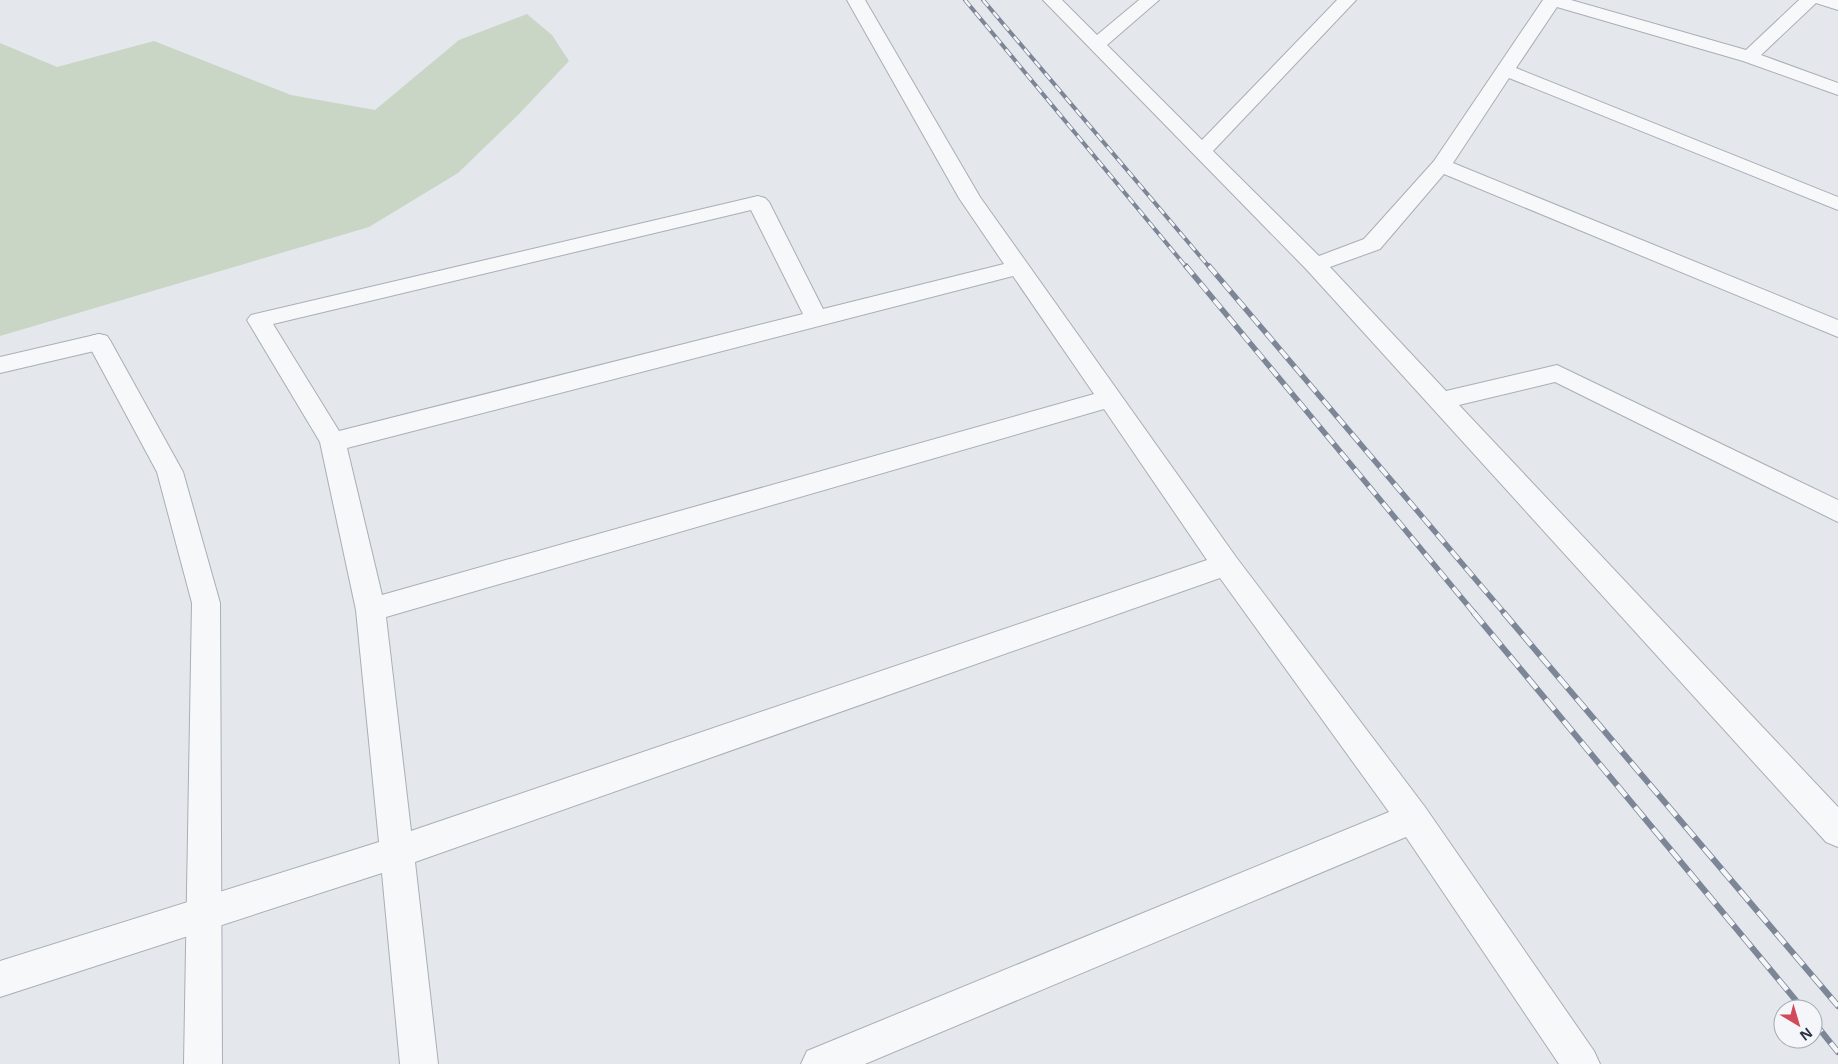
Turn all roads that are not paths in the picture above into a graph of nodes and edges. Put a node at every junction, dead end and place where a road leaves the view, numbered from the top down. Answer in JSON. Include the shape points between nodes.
{"nodes":[{"id":1,"x":856,"y":0,"type":"edge"},
{"id":2,"x":1052,"y":0,"type":"edge"},
{"id":3,"x":1150,"y":0,"type":"edge"},
{"id":4,"x":1347,"y":0,"type":"edge"},
{"id":5,"x":1552,"y":0,"type":"edge"},
{"id":6,"x":1809,"y":0,"type":"edge"},
{"id":7,"x":1822,"y":0,"type":"edge"},
{"id":8,"x":1838,"y":5,"type":"edge"},
{"id":9,"x":1097,"y":44,"type":"junction"},
{"id":10,"x":1749,"y":57,"type":"junction"},
{"id":11,"x":1506,"y":70,"type":"junction"},
{"id":12,"x":1838,"y":89,"type":"edge"},
{"id":13,"x":1202,"y":151,"type":"junction"},
{"id":14,"x":1441,"y":165,"type":"junction"},
{"id":15,"x":1838,"y":204,"type":"edge"},
{"id":16,"x":1315,"y":265,"type":"junction"},
{"id":17,"x":1019,"y":267,"type":"junction"},
{"id":18,"x":816,"y":318,"type":"junction"},
{"id":19,"x":1838,"y":329,"type":"edge"},
{"id":20,"x":0,"y":365,"type":"edge"},
{"id":21,"x":1110,"y":398,"type":"junction"},
{"id":22,"x":1440,"y":401,"type":"junction"},
{"id":23,"x":333,"y":442,"type":"junction"},
{"id":24,"x":1838,"y":512,"type":"edge"},
{"id":25,"x":1226,"y":565,"type":"junction"},
{"id":26,"x":371,"y":610,"type":"junction"},
{"id":27,"x":1413,"y":818,"type":"junction"},
{"id":28,"x":1838,"y":831,"type":"edge"},
{"id":29,"x":397,"y":852,"type":"junction"},
{"id":30,"x":204,"y":914,"type":"junction"},
{"id":31,"x":0,"y":979,"type":"edge"},
{"id":32,"x":203,"y":1064,"type":"edge"},
{"id":33,"x":419,"y":1064,"type":"edge"},
{"id":34,"x":820,"y":1064,"type":"edge"},
{"id":35,"x":1581,"y":1064,"type":"edge"}],
"edges":[{"from":1,"to":17,"type":"street","via":[[970,198]]},
{"from":2,"to":9,"type":"street"},
{"from":3,"to":9,"type":"street"},
{"from":4,"to":13,"type":"street"},
{"from":5,"to":10,"type":"street"},
{"from":5,"to":11,"type":"street"},
{"from":6,"to":10,"type":"street"},
{"from":7,"to":8,"type":"street"},
{"from":9,"to":13,"type":"street"},
{"from":10,"to":12,"type":"street"},
{"from":11,"to":14,"type":"street"},
{"from":11,"to":15,"type":"street"},
{"from":13,"to":16,"type":"street"},
{"from":14,"to":16,"type":"street","via":[[1372,244]]},
{"from":14,"to":19,"type":"street"},
{"from":16,"to":22,"type":"street"},
{"from":17,"to":18,"type":"street"},
{"from":17,"to":21,"type":"street"},
{"from":18,"to":23,"type":"street"},
{"from":18,"to":23,"type":"street","via":[[758,202],[259,320]]},
{"from":20,"to":30,"type":"street","via":[[99,342],[170,472],[206,603]]},
{"from":21,"to":25,"type":"street"},
{"from":21,"to":26,"type":"street"},
{"from":22,"to":24,"type":"street","via":[[1557,373]]},
{"from":22,"to":28,"type":"street"},
{"from":23,"to":26,"type":"street"},
{"from":25,"to":27,"type":"street"},
{"from":25,"to":29,"type":"street"},
{"from":26,"to":29,"type":"street"},
{"from":27,"to":34,"type":"street"},
{"from":27,"to":35,"type":"street"},
{"from":29,"to":30,"type":"street"},
{"from":29,"to":33,"type":"street"},
{"from":30,"to":31,"type":"street"},
{"from":30,"to":32,"type":"street"}]}
